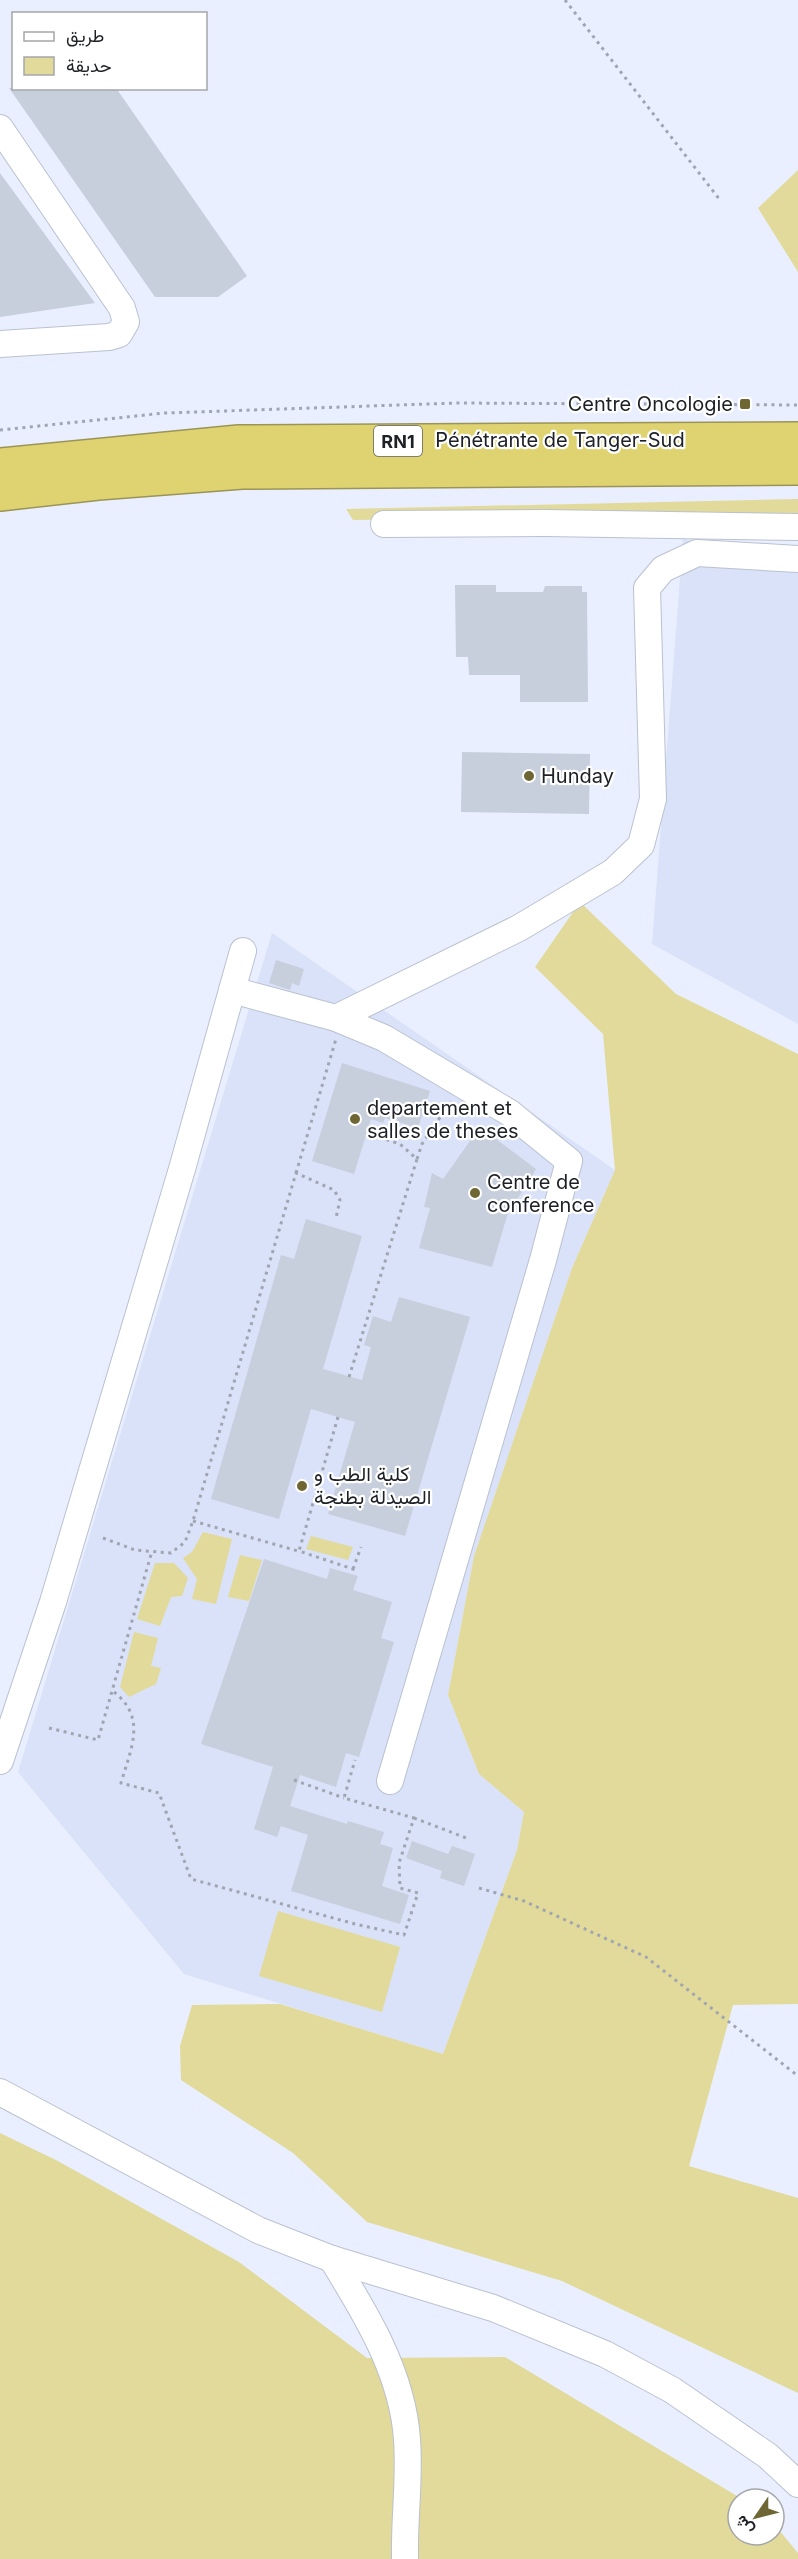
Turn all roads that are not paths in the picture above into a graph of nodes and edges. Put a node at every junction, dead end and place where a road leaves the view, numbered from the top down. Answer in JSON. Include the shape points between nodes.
{"nodes":[{"id":1,"x":0,"y":128,"type":"edge"},
{"id":2,"x":0,"y":344,"type":"edge"},
{"id":3,"x":798,"y":439,"type":"edge"},
{"id":4,"x":0,"y":465,"type":"edge"},
{"id":5,"x":798,"y":468,"type":"edge"},
{"id":6,"x":0,"y":494,"type":"edge"},
{"id":7,"x":384,"y":524,"type":"dead end"},
{"id":8,"x":798,"y":527,"type":"edge"},
{"id":9,"x":798,"y":559,"type":"edge"},
{"id":10,"x":243,"y":951,"type":"dead end"},
{"id":11,"x":232,"y":990,"type":"junction"},
{"id":12,"x":336,"y":1028,"type":"junction"},
{"id":13,"x":0,"y":1761,"type":"edge"},
{"id":14,"x":390,"y":1781,"type":"dead end"},
{"id":15,"x":0,"y":2092,"type":"edge"},
{"id":16,"x":332,"y":2259,"type":"junction"},
{"id":17,"x":798,"y":2484,"type":"edge"},
{"id":18,"x":405,"y":2559,"type":"edge"}],
"edges":[{"from":1,"to":2,"type":"street","via":[[122,308],[126,322],[119,333],[109,337]]},
{"from":3,"to":4,"type":"highway","name":"Pénétrante de Tanger-Sud","number":"RN1","via":[[239,442]]},
{"from":5,"to":6,"type":"highway","name":"Pénétrante de Tanger-Sud","number":"RN1","via":[[242,472]]},
{"from":7,"to":8,"type":"street"},
{"from":9,"to":12,"type":"street","via":[[697,553],[663,568],[647,588],[653,800],[641,845],[612,872],[519,928]]},
{"from":10,"to":11,"type":"street"},
{"from":11,"to":12,"type":"street"},
{"from":11,"to":13,"type":"street","via":[[53,1602]]},
{"from":12,"to":14,"type":"street","via":[[384,1038],[510,1113],[569,1161]]},
{"from":15,"to":16,"type":"street","via":[[258,2230]]},
{"from":16,"to":17,"type":"street","via":[[493,2308],[605,2354],[672,2390],[768,2456]]},
{"from":16,"to":18,"type":"street","via":[[360,2303],[400,2397],[407,2439]]}]}
